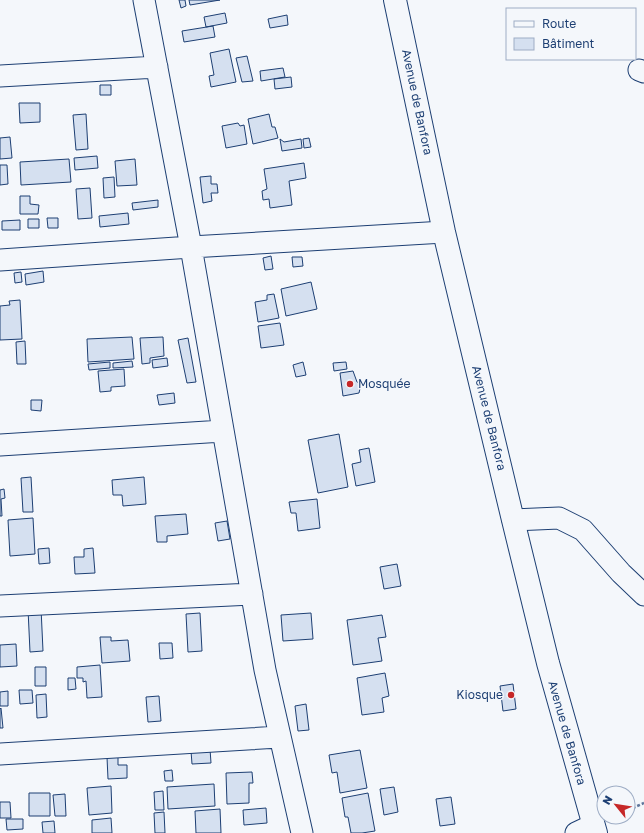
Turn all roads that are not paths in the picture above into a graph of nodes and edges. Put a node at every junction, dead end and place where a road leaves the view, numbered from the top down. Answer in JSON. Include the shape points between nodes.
{"nodes":[{"id":1,"x":144,"y":0,"type":"edge"},
{"id":2,"x":395,"y":0,"type":"edge"},
{"id":3,"x":157,"y":67,"type":"junction"},
{"id":4,"x":0,"y":76,"type":"edge"},
{"id":5,"x":444,"y":232,"type":"junction"},
{"id":6,"x":192,"y":246,"type":"junction"},
{"id":7,"x":0,"y":260,"type":"edge"},
{"id":8,"x":223,"y":431,"type":"junction"},
{"id":9,"x":0,"y":445,"type":"edge"},
{"id":10,"x":513,"y":520,"type":"junction"},
{"id":11,"x":252,"y":594,"type":"junction"},
{"id":12,"x":644,"y":594,"type":"edge"},
{"id":13,"x":0,"y":606,"type":"edge"},
{"id":14,"x":280,"y":737,"type":"junction"},
{"id":15,"x":0,"y":754,"type":"edge"},
{"id":16,"x":588,"y":830,"type":"edge"},
{"id":17,"x":302,"y":833,"type":"edge"}],
"edges":[{"from":1,"to":3,"type":"street"},
{"from":2,"to":5,"type":"main road","name":"Avenue de Banfora"},
{"from":3,"to":4,"type":"street"},
{"from":3,"to":6,"type":"street"},
{"from":5,"to":6,"type":"street"},
{"from":5,"to":10,"type":"main road","name":"Avenue de Banfora"},
{"from":6,"to":7,"type":"street"},
{"from":6,"to":8,"type":"street"},
{"from":8,"to":9,"type":"street"},
{"from":8,"to":11,"type":"street"},
{"from":10,"to":12,"type":"street","via":[[559,518],[583,530],[621,573]]},
{"from":10,"to":16,"type":"main road","name":"Avenue de Banfora"},
{"from":11,"to":13,"type":"street"},
{"from":11,"to":14,"type":"street"},
{"from":14,"to":15,"type":"street"},
{"from":14,"to":17,"type":"street"}]}
